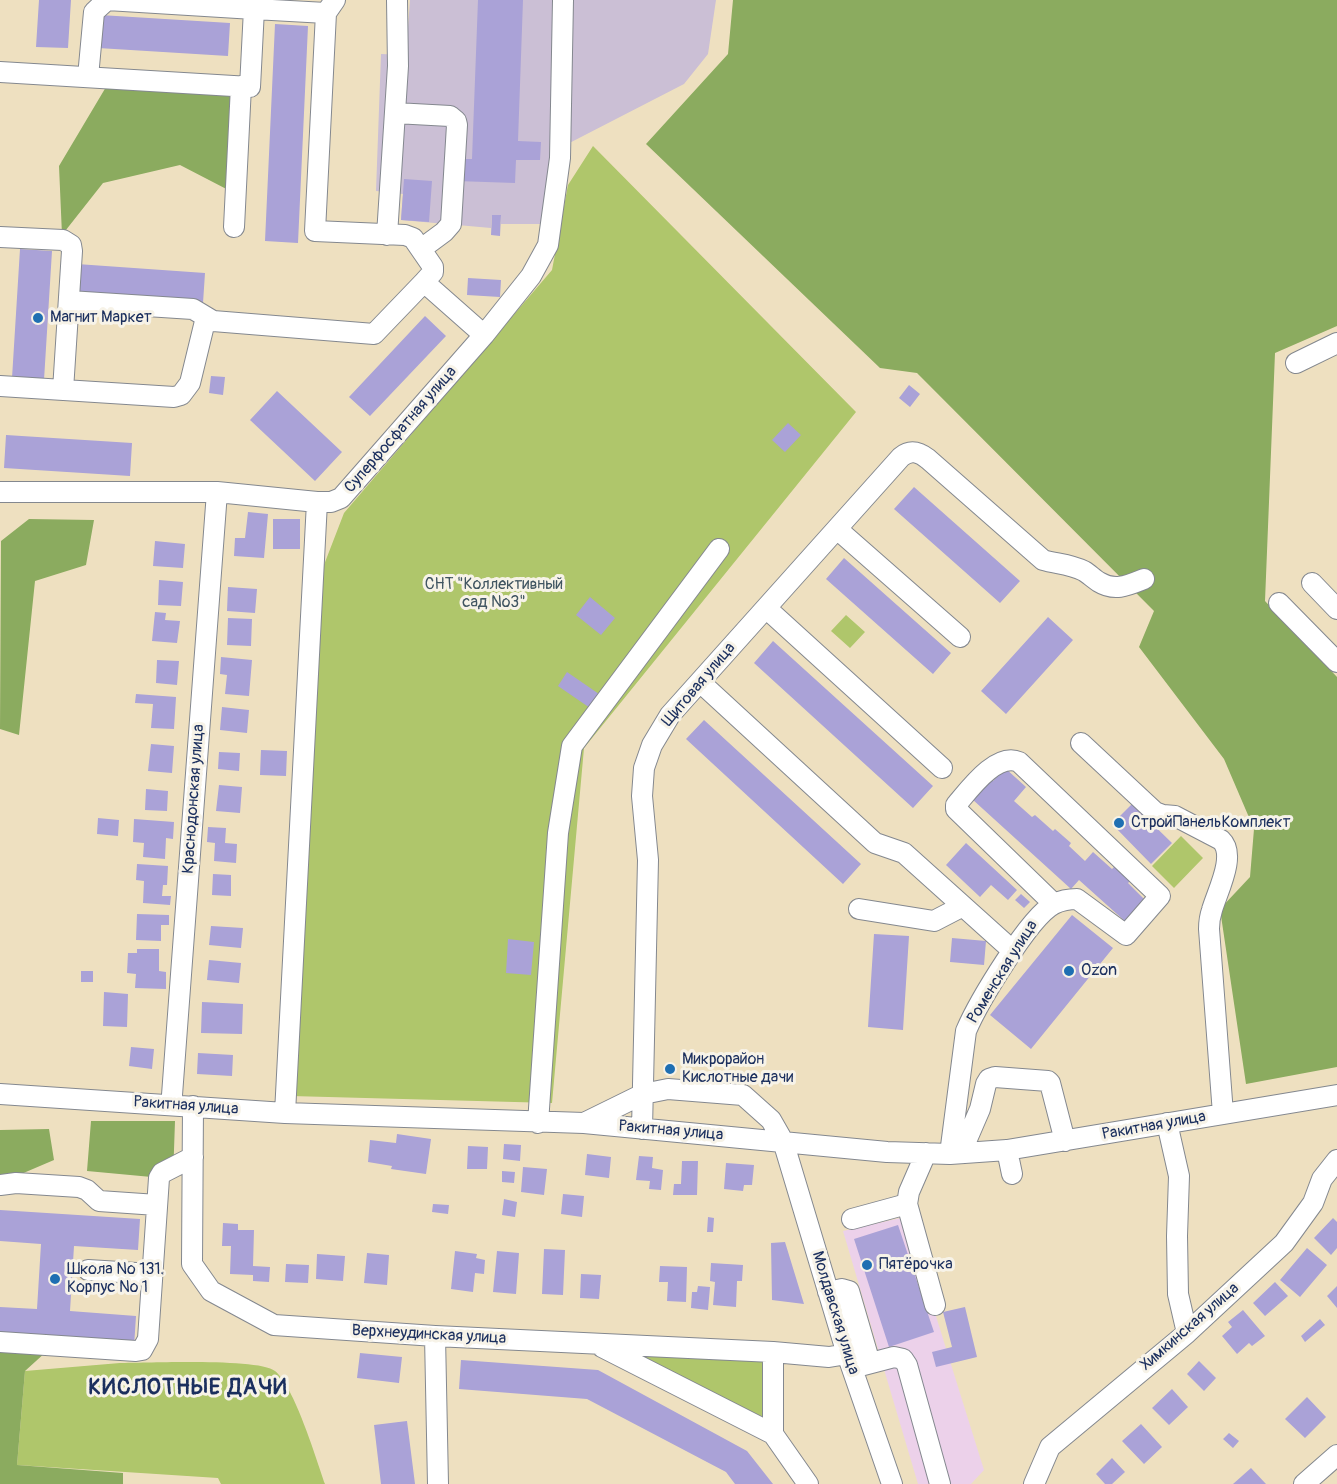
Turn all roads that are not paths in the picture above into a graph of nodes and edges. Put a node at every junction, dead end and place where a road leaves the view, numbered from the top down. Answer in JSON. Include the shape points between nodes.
{"nodes":[{"id":1,"x":107,"y":0,"type":"edge"},
{"id":2,"x":397,"y":0,"type":"edge"},
{"id":3,"x":563,"y":0,"type":"edge"},
{"id":4,"x":330,"y":7,"type":"edge"},
{"id":5,"x":254,"y":9,"type":"junction"},
{"id":6,"x":0,"y":72,"type":"edge"},
{"id":7,"x":88,"y":77,"type":"junction"},
{"id":8,"x":241,"y":86,"type":"junction"},
{"id":9,"x":395,"y":113,"type":"junction"},
{"id":10,"x":234,"y":227,"type":"dead end"},
{"id":11,"x":387,"y":235,"type":"junction"},
{"id":12,"x":0,"y":237,"type":"edge"},
{"id":13,"x":421,"y":249,"type":"junction"},
{"id":14,"x":424,"y":282,"type":"junction"},
{"id":15,"x":69,"y":301,"type":"junction"},
{"id":16,"x":206,"y":317,"type":"junction"},
{"id":17,"x":483,"y":335,"type":"junction"},
{"id":18,"x":1337,"y":343,"type":"edge"},
{"id":19,"x":1296,"y":363,"type":"dead end"},
{"id":20,"x":0,"y":386,"type":"edge"},
{"id":21,"x":63,"y":390,"type":"junction"},
{"id":22,"x":0,"y":492,"type":"edge"},
{"id":23,"x":217,"y":492,"type":"junction"},
{"id":24,"x":316,"y":502,"type":"junction"},
{"id":25,"x":837,"y":529,"type":"junction"},
{"id":26,"x":719,"y":549,"type":"dead end"},
{"id":27,"x":1144,"y":579,"type":"dead end"},
{"id":28,"x":1312,"y":584,"type":"dead end"},
{"id":29,"x":1279,"y":603,"type":"dead end"},
{"id":30,"x":766,"y":608,"type":"junction"},
{"id":31,"x":1337,"y":609,"type":"edge"},
{"id":32,"x":960,"y":637,"type":"dead end"},
{"id":33,"x":1337,"y":662,"type":"edge"},
{"id":34,"x":700,"y":682,"type":"junction"},
{"id":35,"x":1081,"y":743,"type":"dead end"},
{"id":36,"x":942,"y":768,"type":"dead end"},
{"id":37,"x":1054,"y":904,"type":"junction"},
{"id":38,"x":963,"y":906,"type":"junction"},
{"id":39,"x":859,"y":909,"type":"dead end"},
{"id":40,"x":1013,"y":951,"type":"junction"},
{"id":41,"x":0,"y":1094,"type":"edge"},
{"id":42,"x":643,"y":1094,"type":"junction"},
{"id":43,"x":1337,"y":1095,"type":"edge"},
{"id":44,"x":173,"y":1105,"type":"junction"},
{"id":45,"x":193,"y":1106,"type":"junction"},
{"id":46,"x":285,"y":1113,"type":"junction"},
{"id":47,"x":1223,"y":1114,"type":"junction"},
{"id":48,"x":538,"y":1123,"type":"junction"},
{"id":49,"x":1167,"y":1123,"type":"junction"},
{"id":50,"x":584,"y":1124,"type":"junction"},
{"id":51,"x":642,"y":1129,"type":"junction"},
{"id":52,"x":783,"y":1141,"type":"junction"},
{"id":53,"x":1065,"y":1141,"type":"junction"},
{"id":54,"x":1007,"y":1150,"type":"junction"},
{"id":55,"x":926,"y":1153,"type":"junction"},
{"id":56,"x":955,"y":1154,"type":"junction"},
{"id":57,"x":193,"y":1157,"type":"junction"},
{"id":58,"x":1337,"y":1160,"type":"edge"},
{"id":59,"x":1012,"y":1174,"type":"dead end"},
{"id":60,"x":0,"y":1185,"type":"edge"},
{"id":61,"x":907,"y":1204,"type":"junction"},
{"id":62,"x":157,"y":1205,"type":"junction"},
{"id":63,"x":852,"y":1219,"type":"dead end"},
{"id":64,"x":87,"y":1270,"type":"dead end"},
{"id":65,"x":152,"y":1274,"type":"junction"},
{"id":66,"x":935,"y":1305,"type":"dead end"},
{"id":67,"x":1187,"y":1333,"type":"junction"},
{"id":68,"x":435,"y":1336,"type":"junction"},
{"id":69,"x":0,"y":1342,"type":"edge"},
{"id":70,"x":595,"y":1344,"type":"junction"},
{"id":71,"x":773,"y":1352,"type":"junction"},
{"id":72,"x":856,"y":1362,"type":"junction"},
{"id":73,"x":773,"y":1434,"type":"junction"},
{"id":74,"x":1337,"y":1455,"type":"edge"},
{"id":75,"x":438,"y":1484,"type":"edge"},
{"id":76,"x":808,"y":1484,"type":"edge"},
{"id":77,"x":892,"y":1484,"type":"edge"},
{"id":78,"x":940,"y":1484,"type":"edge"},
{"id":79,"x":1034,"y":1484,"type":"edge"},
{"id":80,"x":1304,"y":1484,"type":"edge"}],
"edges":[{"from":1,"to":5,"type":"street"},
{"from":1,"to":7,"type":"street","via":[[94,12]]},
{"from":2,"to":9,"type":"street"},
{"from":3,"to":17,"type":"street","name":"Суперфосфатная улица","via":[[560,158],[548,245],[531,276]]},
{"from":4,"to":5,"type":"street"},
{"from":4,"to":11,"type":"street","via":[[315,231]]},
{"from":5,"to":8,"type":"street","via":[[250,87]]},
{"from":6,"to":7,"type":"street"},
{"from":7,"to":8,"type":"street"},
{"from":8,"to":10,"type":"street"},
{"from":9,"to":11,"type":"street"},
{"from":9,"to":13,"type":"street","via":[[450,116],[457,125],[451,224]]},
{"from":11,"to":13,"type":"street","via":[[409,236]]},
{"from":12,"to":15,"type":"street","via":[[68,242],[72,251]]},
{"from":13,"to":14,"type":"street","via":[[433,267]]},
{"from":14,"to":16,"type":"street","via":[[374,334],[213,321]]},
{"from":14,"to":17,"type":"street"},
{"from":15,"to":16,"type":"street","via":[[193,309]]},
{"from":15,"to":21,"type":"street"},
{"from":16,"to":21,"type":"street","via":[[190,383],[181,395]]},
{"from":17,"to":24,"type":"street","name":"Суперфосфатная улица","via":[[341,498]]},
{"from":18,"to":19,"type":"street"},
{"from":20,"to":21,"type":"street"},
{"from":22,"to":23,"type":"street","name":"Суперфосфатная улица"},
{"from":23,"to":24,"type":"street","name":"Суперфосфатная улица"},
{"from":23,"to":44,"type":"street","name":"Краснодонская улица"},
{"from":24,"to":46,"type":"street"},
{"from":25,"to":27,"type":"street","name":"Щитовая улица","via":[[902,457],[920,453],[1043,560],[1064,563],[1114,588]]},
{"from":25,"to":30,"type":"street","name":"Щитовая улица"},
{"from":25,"to":32,"type":"street"},
{"from":26,"to":48,"type":"street","via":[[572,746],[558,833]]},
{"from":28,"to":31,"type":"street"},
{"from":29,"to":33,"type":"street"},
{"from":30,"to":34,"type":"street","name":"Щитовая улица"},
{"from":30,"to":36,"type":"street"},
{"from":34,"to":38,"type":"street","via":[[875,843],[904,854]]},
{"from":34,"to":42,"type":"street","name":"Щитовая улица","via":[[670,715],[644,768],[642,796],[648,860]]},
{"from":35,"to":47,"type":"street","via":[[1155,812],[1175,816],[1226,846],[1227,862],[1209,929]]},
{"from":37,"to":37,"type":"street","via":[[957,809],[956,805],[990,768],[1011,760],[1019,762],[1160,896],[1126,935],[1077,899]]},
{"from":37,"to":40,"type":"street","name":"Роменская улица","via":[[1039,915]]},
{"from":38,"to":39,"type":"street","via":[[934,921]]},
{"from":38,"to":40,"type":"street"},
{"from":40,"to":56,"type":"street","name":"Роменская улица","via":[[966,1031]]},
{"from":41,"to":44,"type":"street","name":"Ракитная улица"},
{"from":42,"to":50,"type":"street","name":"Молдавская улица"},
{"from":42,"to":51,"type":"street","name":"Щитовая улица"},
{"from":42,"to":52,"type":"street","name":"Молдавская улица","via":[[668,1089],[743,1095],[771,1120]]},
{"from":43,"to":47,"type":"street","name":"Ракитная улица"},
{"from":44,"to":45,"type":"street","name":"Ракитная улица"},
{"from":45,"to":46,"type":"street","name":"Ракитная улица"},
{"from":45,"to":57,"type":"street","name":"Верхнеудинская улица"},
{"from":46,"to":48,"type":"street","name":"Ракитная улица"},
{"from":47,"to":49,"type":"street","name":"Ракитная улица"},
{"from":48,"to":50,"type":"street","name":"Ракитная улица"},
{"from":49,"to":53,"type":"street","name":"Ракитная улица"},
{"from":49,"to":67,"type":"street","via":[[1179,1176],[1178,1294]]},
{"from":50,"to":51,"type":"street","name":"Ракитная улица"},
{"from":51,"to":52,"type":"street","name":"Ракитная улица"},
{"from":52,"to":55,"type":"street","name":"Ракитная улица"},
{"from":52,"to":72,"type":"street","name":"Молдавская улица","via":[[828,1292]]},
{"from":53,"to":54,"type":"street","name":"Ракитная улица"},
{"from":53,"to":56,"type":"street","via":[[1050,1083],[995,1077],[986,1084],[980,1109]]},
{"from":54,"to":56,"type":"street","name":"Ракитная улица"},
{"from":54,"to":59,"type":"street"},
{"from":55,"to":56,"type":"street","name":"Ракитная улица"},
{"from":55,"to":61,"type":"street"},
{"from":57,"to":62,"type":"street","via":[[162,1173]]},
{"from":57,"to":68,"type":"street","name":"Верхнеудинская улица","via":[[192,1264],[211,1292],[274,1326]]},
{"from":58,"to":67,"type":"street","name":"Химкинская улица","via":[[1284,1243]]},
{"from":60,"to":62,"type":"street","via":[[79,1187],[99,1201]]},
{"from":61,"to":63,"type":"street"},
{"from":61,"to":66,"type":"street"},
{"from":62,"to":65,"type":"street"},
{"from":64,"to":65,"type":"street"},
{"from":65,"to":69,"type":"street","via":[[148,1339],[142,1350]]},
{"from":67,"to":79,"type":"street","name":"Химкинская улица","via":[[1050,1447]]},
{"from":68,"to":70,"type":"street","name":"Верхнеудинская улица"},
{"from":68,"to":75,"type":"street"},
{"from":70,"to":71,"type":"street","name":"Верхнеудинская улица"},
{"from":70,"to":73,"type":"street"},
{"from":71,"to":72,"type":"street","name":"Верхнеудинская улица"},
{"from":71,"to":73,"type":"street"},
{"from":72,"to":77,"type":"street","name":"Молдавская улица"},
{"from":72,"to":78,"type":"street","name":"Верхнеудинская улица","via":[[903,1359]]},
{"from":73,"to":76,"type":"street"},
{"from":74,"to":80,"type":"street"}]}
